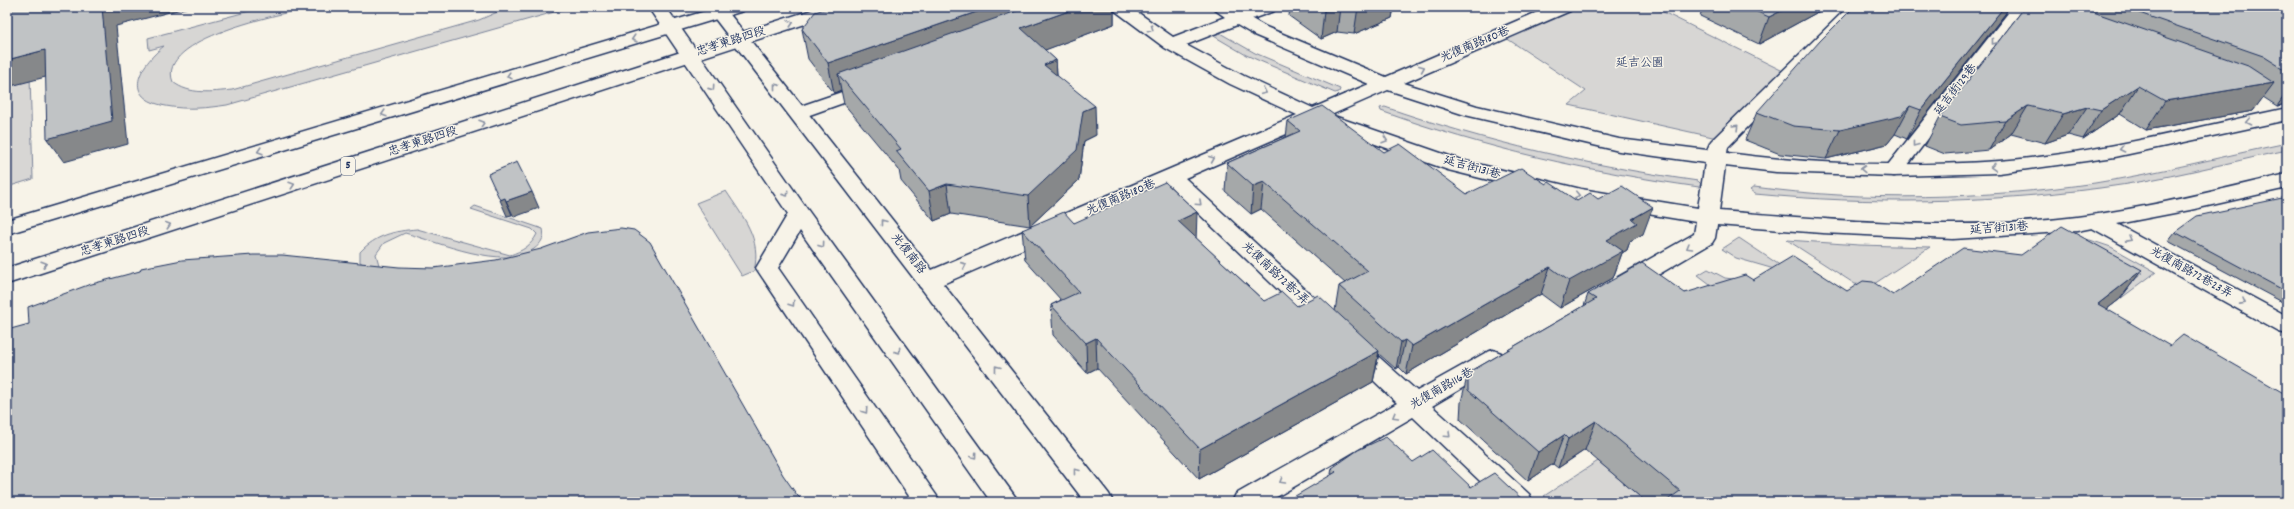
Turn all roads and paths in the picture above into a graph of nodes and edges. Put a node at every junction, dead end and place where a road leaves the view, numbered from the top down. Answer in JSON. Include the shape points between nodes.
{"nodes":[{"id":1,"x":656,"y":7,"type":"edge"},
{"id":2,"x":737,"y":7,"type":"edge"},
{"id":3,"x":839,"y":7,"type":"edge"},
{"id":4,"x":1119,"y":7,"type":"edge"},
{"id":5,"x":1220,"y":7,"type":"edge"},
{"id":6,"x":1268,"y":7,"type":"edge"},
{"id":7,"x":1564,"y":7,"type":"edge"},
{"id":8,"x":1858,"y":7,"type":"edge"},
{"id":9,"x":2013,"y":9,"type":"edge"},
{"id":10,"x":717,"y":10,"type":"edge"},
{"id":11,"x":1239,"y":18,"type":"junction"},
{"id":12,"x":671,"y":27,"type":"junction"},
{"id":13,"x":2063,"y":27,"type":"edge"},
{"id":14,"x":740,"y":39,"type":"junction"},
{"id":15,"x":1171,"y":44,"type":"junction"},
{"id":16,"x":690,"y":56,"type":"junction"},
{"id":17,"x":884,"y":82,"type":"edge"},
{"id":18,"x":1386,"y":84,"type":"junction"},
{"id":19,"x":2254,"y":101,"type":"edge"},
{"id":20,"x":798,"y":113,"type":"junction"},
{"id":21,"x":1313,"y":115,"type":"junction"},
{"id":22,"x":2282,"y":115,"type":"edge"},
{"id":23,"x":1716,"y":158,"type":"junction"},
{"id":24,"x":1894,"y":170,"type":"junction"},
{"id":25,"x":1171,"y":176,"type":"junction"},
{"id":26,"x":2287,"y":181,"type":"edge"},
{"id":27,"x":799,"y":214,"type":"junction"},
{"id":28,"x":1707,"y":216,"type":"junction"},
{"id":29,"x":2095,"y":221,"type":"junction"},
{"id":30,"x":7,"y":227,"type":"edge"},
{"id":31,"x":7,"y":276,"type":"edge"},
{"id":32,"x":928,"y":281,"type":"junction"},
{"id":33,"x":1608,"y":294,"type":"edge"},
{"id":34,"x":2287,"y":326,"type":"edge"},
{"id":35,"x":1512,"y":349,"type":"edge"},
{"id":36,"x":1415,"y":404,"type":"junction"},
{"id":37,"x":928,"y":502,"type":"edge"},
{"id":38,"x":1006,"y":502,"type":"edge"},
{"id":39,"x":1100,"y":502,"type":"edge"},
{"id":40,"x":1245,"y":502,"type":"edge"},
{"id":41,"x":1520,"y":502,"type":"edge"}],
"edges":[{"from":1,"to":12,"type":"street"},
{"from":2,"to":10,"type":"street"},
{"from":14,"to":3,"type":"street","name":"忠孝東路四段","number":"5","one_way":true},
{"from":4,"to":15,"type":"street","name":"延吉街131巷","one_way":true},
{"from":5,"to":11,"type":"street"},
{"from":6,"to":11,"type":"street"},
{"from":18,"to":7,"type":"street","name":"光復南路180巷","one_way":true},
{"from":23,"to":8,"type":"street","one_way":true,"via":[[1718,145]]},
{"from":9,"to":13,"type":"street"},
{"from":9,"to":24,"type":"lane","name":"延吉街129巷","one_way":true},
{"from":10,"to":12,"type":"street"},
{"from":10,"to":14,"type":"street","name":"光復南路"},
{"from":11,"to":15,"type":"street"},
{"from":11,"to":18,"type":"street","via":[[1260,31]]},
{"from":12,"to":16,"type":"street"},
{"from":12,"to":30,"type":"street","one_way":true},
{"from":14,"to":16,"type":"street","name":"忠孝東路四段","number":"5"},
{"from":20,"to":14,"type":"street","name":"光復南路","one_way":true},
{"from":15,"to":21,"type":"street","name":"延吉街131巷","one_way":true,"via":[[1237,80]]},
{"from":16,"to":27,"type":"street","one_way":true},
{"from":31,"to":16,"type":"street","name":"忠孝東路四段","number":"5","one_way":true},
{"from":17,"to":20,"type":"lane"},
{"from":18,"to":21,"type":"street"},
{"from":18,"to":23,"type":"street","via":[[1472,111],[1619,146]]},
{"from":19,"to":22,"type":"street"},
{"from":32,"to":20,"type":"street","name":"光復南路","one_way":true},
{"from":25,"to":21,"type":"street","name":"光復南路180巷","one_way":true},
{"from":21,"to":28,"type":"street","name":"延吉街131巷","one_way":true,"via":[[1455,165],[1581,196]]},
{"from":22,"to":24,"type":"street","one_way":true,"via":[[2115,151],[1999,167]]},
{"from":24,"to":23,"type":"street","one_way":true,"via":[[1776,166]]},
{"from":23,"to":28,"type":"street"},
{"from":32,"to":25,"type":"street","name":"光復南路180巷","one_way":true},
{"from":25,"to":36,"type":"street","name":"光復南路72巷7弄","one_way":true},
{"from":26,"to":29,"type":"street","name":"延吉街131巷"},
{"from":27,"to":37,"type":"street","one_way":true,"via":[[767,268]]},
{"from":27,"to":38,"type":"street","one_way":true},
{"from":28,"to":29,"type":"street","name":"延吉街131巷","via":[[1822,226],[1952,232]]},
{"from":28,"to":33,"type":"street","one_way":true,"via":[[1704,238]]},
{"from":29,"to":34,"type":"street","name":"光復南路72巷23弄","one_way":true},
{"from":39,"to":32,"type":"street","name":"光復南路","one_way":true},
{"from":35,"to":36,"type":"street","name":"光復南路116巷"},
{"from":36,"to":40,"type":"street","name":"光復南路116巷","one_way":true},
{"from":36,"to":41,"type":"street","name":"光復南路72巷7弄","one_way":true}]}
